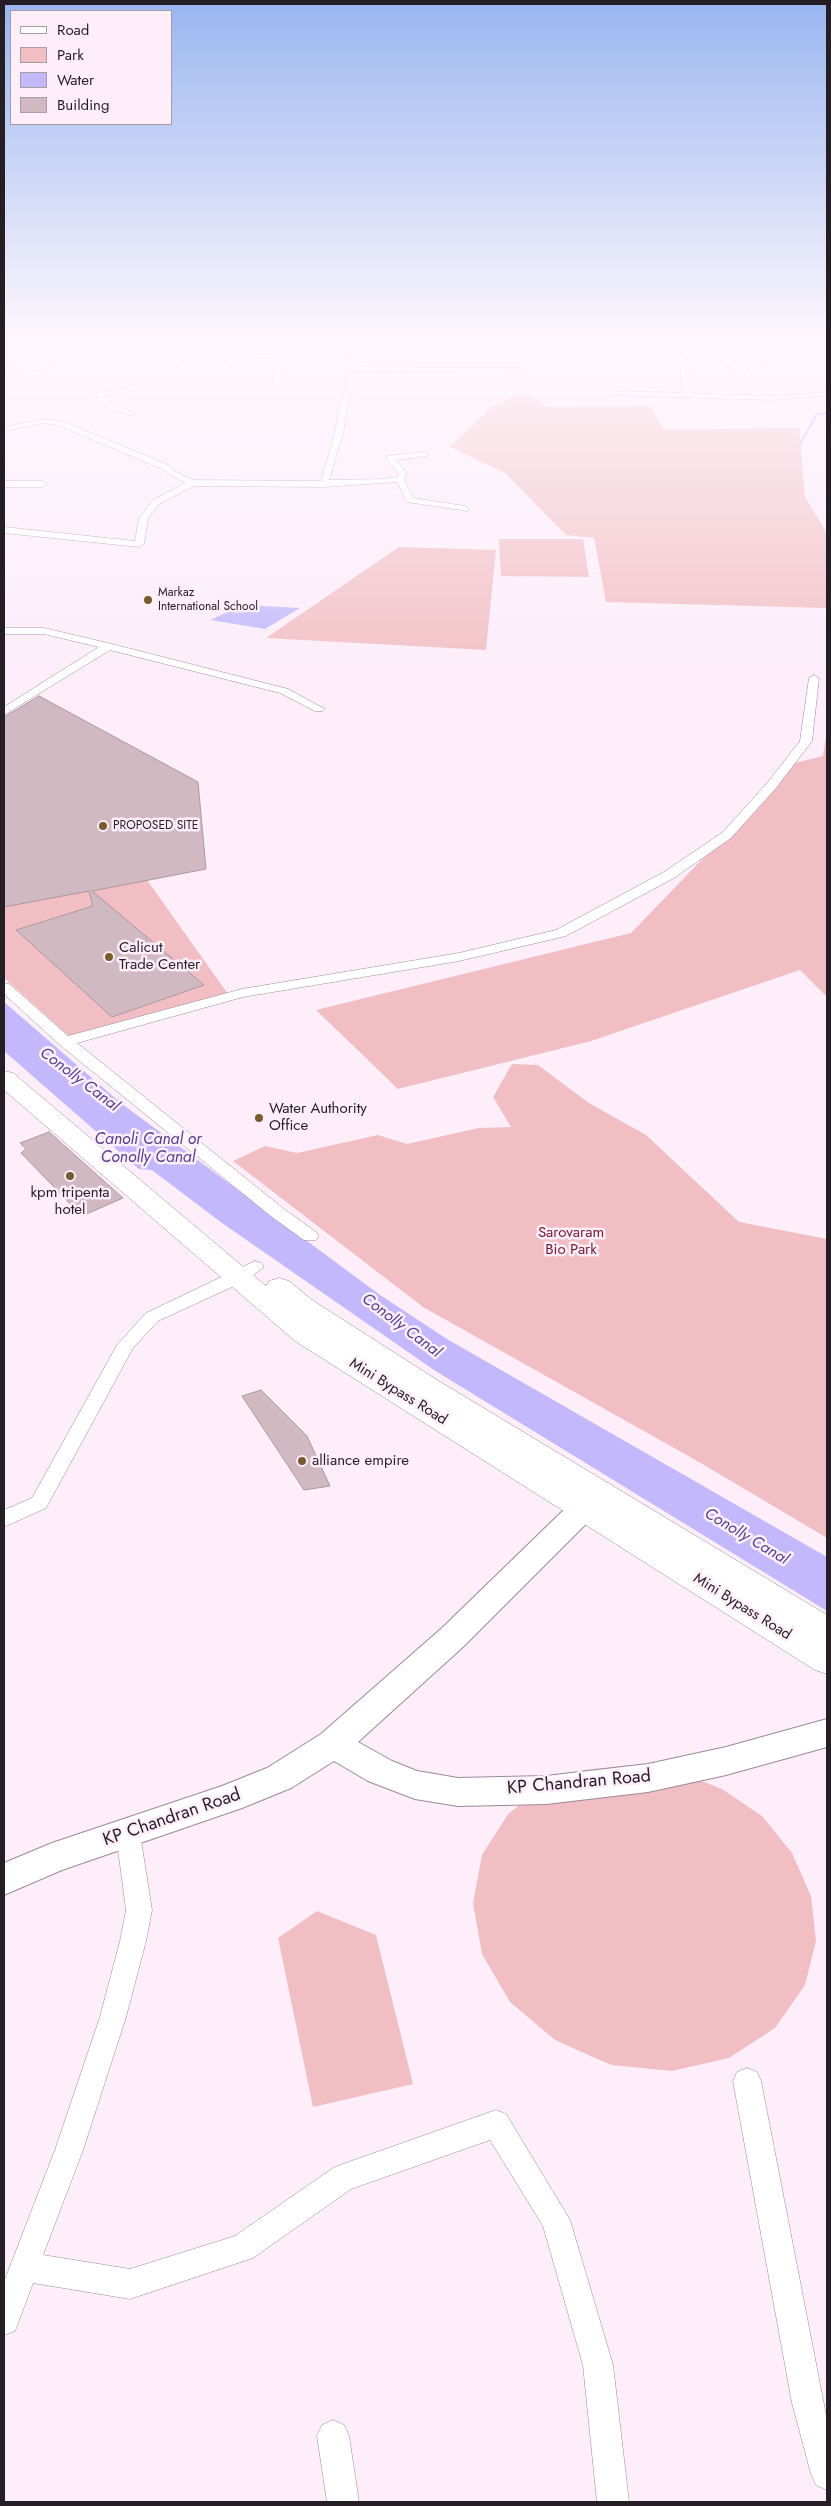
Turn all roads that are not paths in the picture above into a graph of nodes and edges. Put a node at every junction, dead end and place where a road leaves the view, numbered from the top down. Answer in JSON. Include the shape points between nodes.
{"nodes":[{"id":1,"x":136,"y":455,"type":"edge"},
{"id":2,"x":333,"y":455,"type":"edge"},
{"id":3,"x":416,"y":455,"type":"edge"},
{"id":4,"x":400,"y":479,"type":"junction"},
{"id":5,"x":192,"y":482,"type":"junction"},
{"id":6,"x":4,"y":484,"type":"edge"},
{"id":7,"x":43,"y":484,"type":"dead end"},
{"id":8,"x":324,"y":484,"type":"junction"},
{"id":9,"x":465,"y":510,"type":"dead end"},
{"id":10,"x":4,"y":530,"type":"edge"},
{"id":11,"x":4,"y":631,"type":"edge"},
{"id":12,"x":108,"y":646,"type":"junction"},
{"id":13,"x":814,"y":678,"type":"dead end"},
{"id":14,"x":319,"y":709,"type":"dead end"},
{"id":15,"x":4,"y":712,"type":"edge"},
{"id":16,"x":4,"y":988,"type":"edge"},
{"id":17,"x":65,"y":1042,"type":"junction"},
{"id":18,"x":4,"y":1069,"type":"edge"},
{"id":19,"x":4,"y":1078,"type":"edge"},
{"id":20,"x":310,"y":1236,"type":"dead end"},
{"id":21,"x":247,"y":1272,"type":"junction"},
{"id":22,"x":593,"y":1501,"type":"junction"},
{"id":23,"x":4,"y":1519,"type":"edge"},
{"id":24,"x":827,"y":1632,"type":"edge"},
{"id":25,"x":827,"y":1660,"type":"edge"},
{"id":26,"x":827,"y":1733,"type":"edge"},
{"id":27,"x":333,"y":1744,"type":"junction"},
{"id":28,"x":128,"y":1834,"type":"junction"},
{"id":29,"x":4,"y":1879,"type":"edge"},
{"id":30,"x":747,"y":2081,"type":"dead end"},
{"id":31,"x":24,"y":2267,"type":"junction"},
{"id":32,"x":4,"y":2320,"type":"edge"},
{"id":33,"x":333,"y":2436,"type":"dead end"},
{"id":34,"x":827,"y":2474,"type":"edge"},
{"id":35,"x":343,"y":2502,"type":"edge"},
{"id":36,"x":613,"y":2502,"type":"edge"}],
"edges":[{"from":1,"to":5,"type":"street"},
{"from":2,"to":8,"type":"street"},
{"from":3,"to":4,"type":"street","via":[[390,458],[403,474]]},
{"from":4,"to":8,"type":"street"},
{"from":4,"to":9,"type":"street","via":[[410,500]]},
{"from":5,"to":8,"type":"street"},
{"from":5,"to":10,"type":"street","via":[[156,502],[144,518],[139,544]]},
{"from":6,"to":7,"type":"street"},
{"from":11,"to":12,"type":"street","via":[[44,631]]},
{"from":12,"to":14,"type":"street","via":[[284,691]]},
{"from":12,"to":15,"type":"street"},
{"from":13,"to":17,"type":"street","via":[[806,741],[727,835],[669,875],[561,933],[449,958],[242,993]]},
{"from":16,"to":17,"type":"street"},
{"from":17,"to":20,"type":"street"},
{"from":18,"to":21,"type":"main road","name":"Mini Bypass Road","via":[[84,1135],[199,1219]]},
{"from":19,"to":21,"type":"main road","name":"Mini Bypass Road"},
{"from":21,"to":22,"type":"main road","name":"Mini Bypass Road","via":[[426,1387]]},
{"from":21,"to":23,"type":"street","via":[[152,1317],[126,1345],[39,1503]]},
{"from":22,"to":24,"type":"main road","name":"Mini Bypass Road"},
{"from":22,"to":25,"type":"main road","name":"Mini Bypass Road"},
{"from":22,"to":27,"type":"main road","via":[[453,1637]]},
{"from":26,"to":27,"type":"main road","name":"KP Chandran Road","via":[[726,1761],[648,1778],[546,1790],[458,1792],[415,1785]]},
{"from":27,"to":28,"type":"main road","name":"KP Chandran Road","via":[[279,1778]]},
{"from":28,"to":29,"type":"main road","name":"KP Chandran Road","via":[[52,1858]]},
{"from":28,"to":31,"type":"street","via":[[139,1910],[133,1941],[113,2017],[69,2150]]},
{"from":30,"to":34,"type":"street","via":[[807,2403]]},
{"from":31,"to":32,"type":"street"},
{"from":31,"to":36,"type":"street","via":[[130,2284],[243,2248],[343,2178],[496,2124],[556,2220],[598,2366]]},
{"from":33,"to":35,"type":"street"}]}
